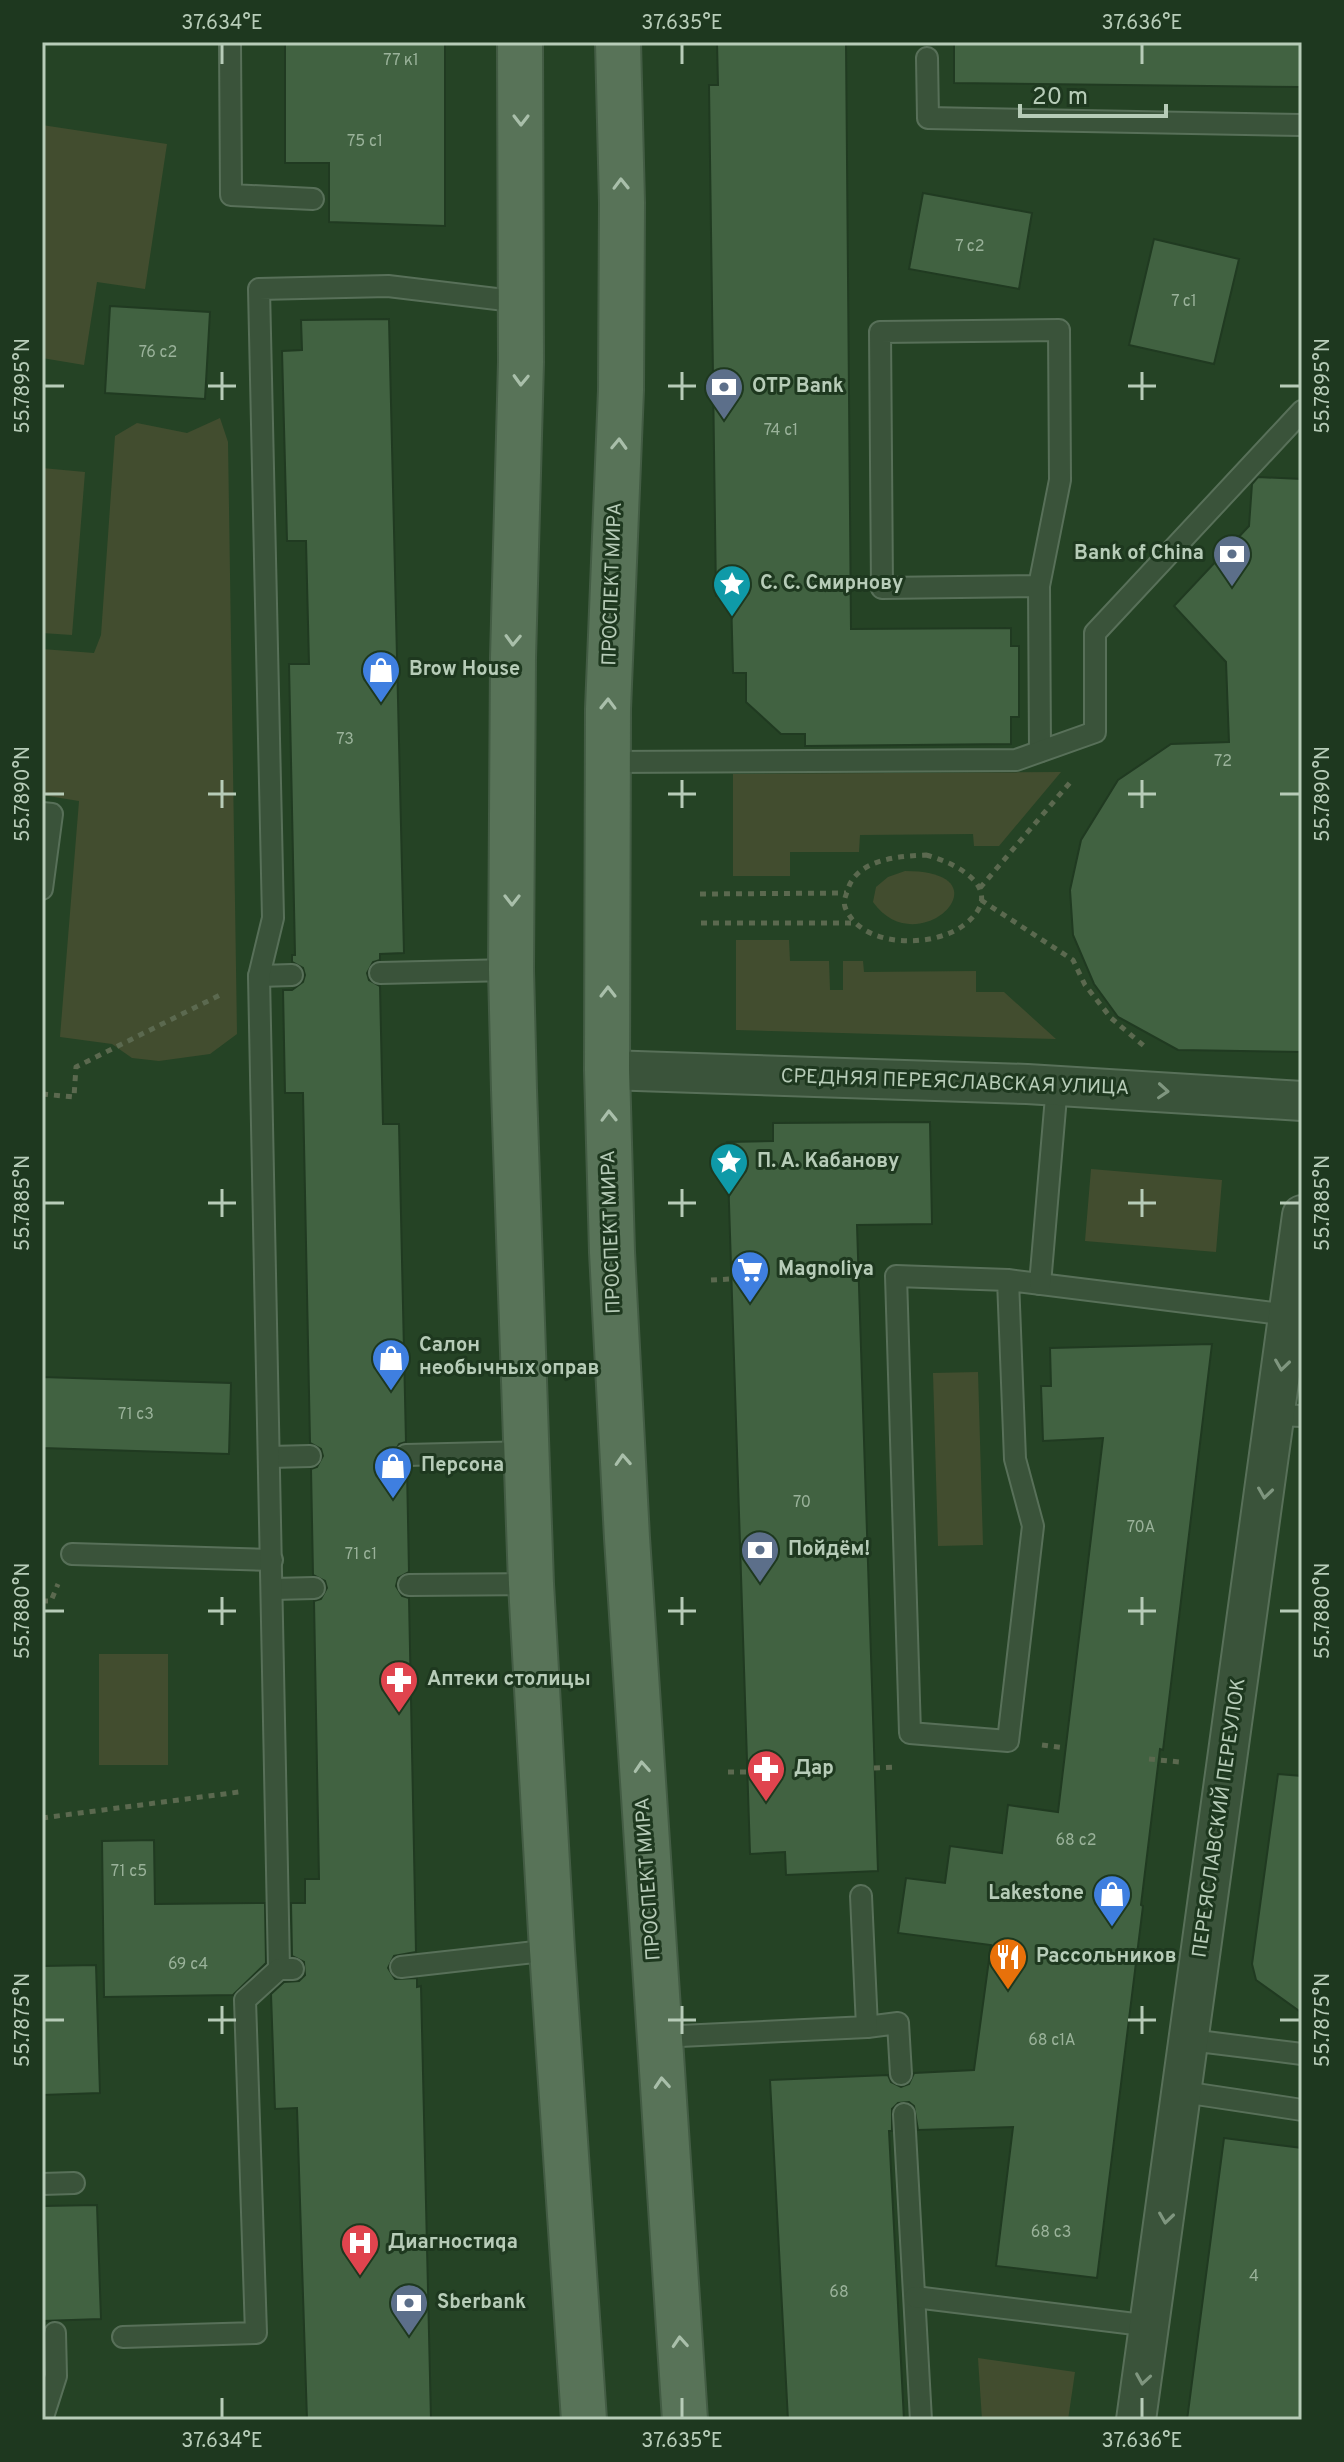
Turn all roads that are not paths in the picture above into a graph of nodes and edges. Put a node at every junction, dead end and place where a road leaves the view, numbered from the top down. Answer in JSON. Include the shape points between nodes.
{"nodes":[{"id":1,"x":230,"y":42,"type":"edge"},
{"id":2,"x":520,"y":42,"type":"edge"},
{"id":3,"x":618,"y":42,"type":"edge"},
{"id":4,"x":927,"y":58,"type":"dead end"},
{"id":5,"x":1302,"y":125,"type":"edge"},
{"id":6,"x":313,"y":199,"type":"dead end"},
{"id":7,"x":521,"y":302,"type":"junction"},
{"id":8,"x":1302,"y":411,"type":"edge"},
{"id":9,"x":1039,"y":586,"type":"junction"},
{"id":10,"x":1040,"y":751,"type":"junction"},
{"id":11,"x":608,"y":762,"type":"junction"},
{"id":12,"x":42,"y":813,"type":"edge"},
{"id":13,"x":42,"y":889,"type":"edge"},
{"id":14,"x":511,"y":970,"type":"junction"},
{"id":15,"x":380,"y":973,"type":"dead end"},
{"id":16,"x":292,"y":975,"type":"dead end"},
{"id":17,"x":259,"y":976,"type":"junction"},
{"id":18,"x":607,"y":1070,"type":"junction"},
{"id":19,"x":1057,"y":1085,"type":"junction"},
{"id":20,"x":1302,"y":1101,"type":"edge"},
{"id":21,"x":1302,"y":1215,"type":"edge"},
{"id":22,"x":1008,"y":1280,"type":"junction"},
{"id":23,"x":1040,"y":1284,"type":"junction"},
{"id":24,"x":1289,"y":1315,"type":"junction"},
{"id":25,"x":1288,"y":1416,"type":"edge"},
{"id":26,"x":526,"y":1452,"type":"junction"},
{"id":27,"x":406,"y":1455,"type":"dead end"},
{"id":28,"x":310,"y":1456,"type":"dead end"},
{"id":29,"x":270,"y":1457,"type":"junction"},
{"id":30,"x":72,"y":1554,"type":"dead end"},
{"id":31,"x":272,"y":1560,"type":"junction"},
{"id":32,"x":531,"y":1584,"type":"junction"},
{"id":33,"x":409,"y":1585,"type":"dead end"},
{"id":34,"x":314,"y":1588,"type":"dead end"},
{"id":35,"x":273,"y":1589,"type":"junction"},
{"id":36,"x":861,"y":1896,"type":"dead end"},
{"id":37,"x":552,"y":1950,"type":"junction"},
{"id":38,"x":401,"y":1967,"type":"dead end"},
{"id":39,"x":867,"y":2027,"type":"junction"},
{"id":40,"x":659,"y":2037,"type":"junction"},
{"id":41,"x":1190,"y":2040,"type":"junction"},
{"id":42,"x":1302,"y":2054,"type":"edge"},
{"id":43,"x":901,"y":2074,"type":"dead end"},
{"id":44,"x":1183,"y":2092,"type":"junction"},
{"id":45,"x":1302,"y":2110,"type":"edge"},
{"id":46,"x":904,"y":2114,"type":"dead end"},
{"id":47,"x":74,"y":2183,"type":"dead end"},
{"id":48,"x":42,"y":2184,"type":"edge"},
{"id":49,"x":915,"y":2297,"type":"junction"},
{"id":50,"x":1151,"y":2326,"type":"junction"},
{"id":51,"x":55,"y":2333,"type":"dead end"},
{"id":52,"x":123,"y":2337,"type":"dead end"},
{"id":53,"x":42,"y":2420,"type":"edge"},
{"id":54,"x":584,"y":2420,"type":"edge"},
{"id":55,"x":685,"y":2420,"type":"edge"},
{"id":56,"x":921,"y":2420,"type":"edge"},
{"id":57,"x":1136,"y":2420,"type":"edge"}],
"edges":[{"from":1,"to":6,"type":"lane","via":[[231,195]]},
{"from":2,"to":7,"type":"main road","one_way":true},
{"from":11,"to":3,"type":"main road","name":"ПРОСПЕКТ МИРА","one_way":true,"via":[[621,374]]},
{"from":4,"to":5,"type":"lane","via":[[928,118]]},
{"from":7,"to":14,"type":"main road","one_way":true},
{"from":7,"to":17,"type":"lane","via":[[388,286],[259,289],[273,918]]},
{"from":8,"to":10,"type":"lane","via":[[1095,633],[1095,732]]},
{"from":9,"to":9,"type":"lane","via":[[882,588],[880,332],[1059,330],[1060,480]]},
{"from":9,"to":10,"type":"lane"},
{"from":10,"to":11,"type":"lane","via":[[1016,760]]},
{"from":18,"to":11,"type":"main road","name":"ПРОСПЕКТ МИРА","one_way":true},
{"from":12,"to":13,"type":"lane","via":[[52,814]]},
{"from":14,"to":15,"type":"lane"},
{"from":14,"to":26,"type":"main road"},
{"from":16,"to":17,"type":"lane"},
{"from":17,"to":29,"type":"lane"},
{"from":18,"to":19,"type":"street","name":"СРЕДНЯЯ ПЕРЕЯСЛАВСКАЯ УЛИЦА"},
{"from":40,"to":18,"type":"main road","name":"ПРОСПЕКТ МИРА","one_way":true,"via":[[621,1427]]},
{"from":19,"to":20,"type":"street","name":"СРЕДНЯЯ ПЕРЕЯСЛАВСКАЯ УЛИЦА","one_way":true},
{"from":19,"to":23,"type":"lane"},
{"from":21,"to":24,"type":"street","name":"ПЕРЕЯСЛАВСКИЙ ПЕРЕУЛОК"},
{"from":22,"to":22,"type":"lane","via":[[1015,1459],[1033,1526],[1008,1741],[910,1733],[896,1276]]},
{"from":22,"to":23,"type":"lane"},
{"from":23,"to":24,"type":"lane"},
{"from":24,"to":25,"type":"street","name":"ПЕРЕЯСЛАВСКИЙ ПЕРЕУЛОК","one_way":true},
{"from":25,"to":41,"type":"street","name":"ПЕРЕЯСЛАВСКИЙ ПЕРЕУЛОК","one_way":true},
{"from":26,"to":27,"type":"lane"},
{"from":26,"to":32,"type":"main road"},
{"from":28,"to":29,"type":"lane"},
{"from":29,"to":31,"type":"lane"},
{"from":30,"to":31,"type":"lane"},
{"from":31,"to":35,"type":"lane"},
{"from":32,"to":33,"type":"lane"},
{"from":32,"to":37,"type":"main road"},
{"from":34,"to":35,"type":"lane"},
{"from":35,"to":52,"type":"lane","via":[[286,1969],[245,2000],[256,2333]]},
{"from":36,"to":39,"type":"lane"},
{"from":37,"to":38,"type":"lane"},
{"from":37,"to":54,"type":"main road"},
{"from":39,"to":40,"type":"lane"},
{"from":39,"to":43,"type":"lane","via":[[898,2023]]},
{"from":55,"to":40,"type":"main road","name":"ПРОСПЕКТ МИРА","one_way":true},
{"from":41,"to":42,"type":"lane"},
{"from":41,"to":44,"type":"street","name":"ПЕРЕЯСЛАВСКИЙ ПЕРЕУЛОК"},
{"from":44,"to":45,"type":"lane"},
{"from":44,"to":50,"type":"street","name":"ПЕРЕЯСЛАВСКИЙ ПЕРЕУЛОК","one_way":true},
{"from":46,"to":49,"type":"lane"},
{"from":47,"to":48,"type":"lane"},
{"from":49,"to":50,"type":"lane"},
{"from":49,"to":56,"type":"lane"},
{"from":50,"to":57,"type":"street","name":"ПЕРЕЯСЛАВСКИЙ ПЕРЕУЛОК","one_way":true},
{"from":51,"to":53,"type":"lane","via":[[56,2376]]}]}
